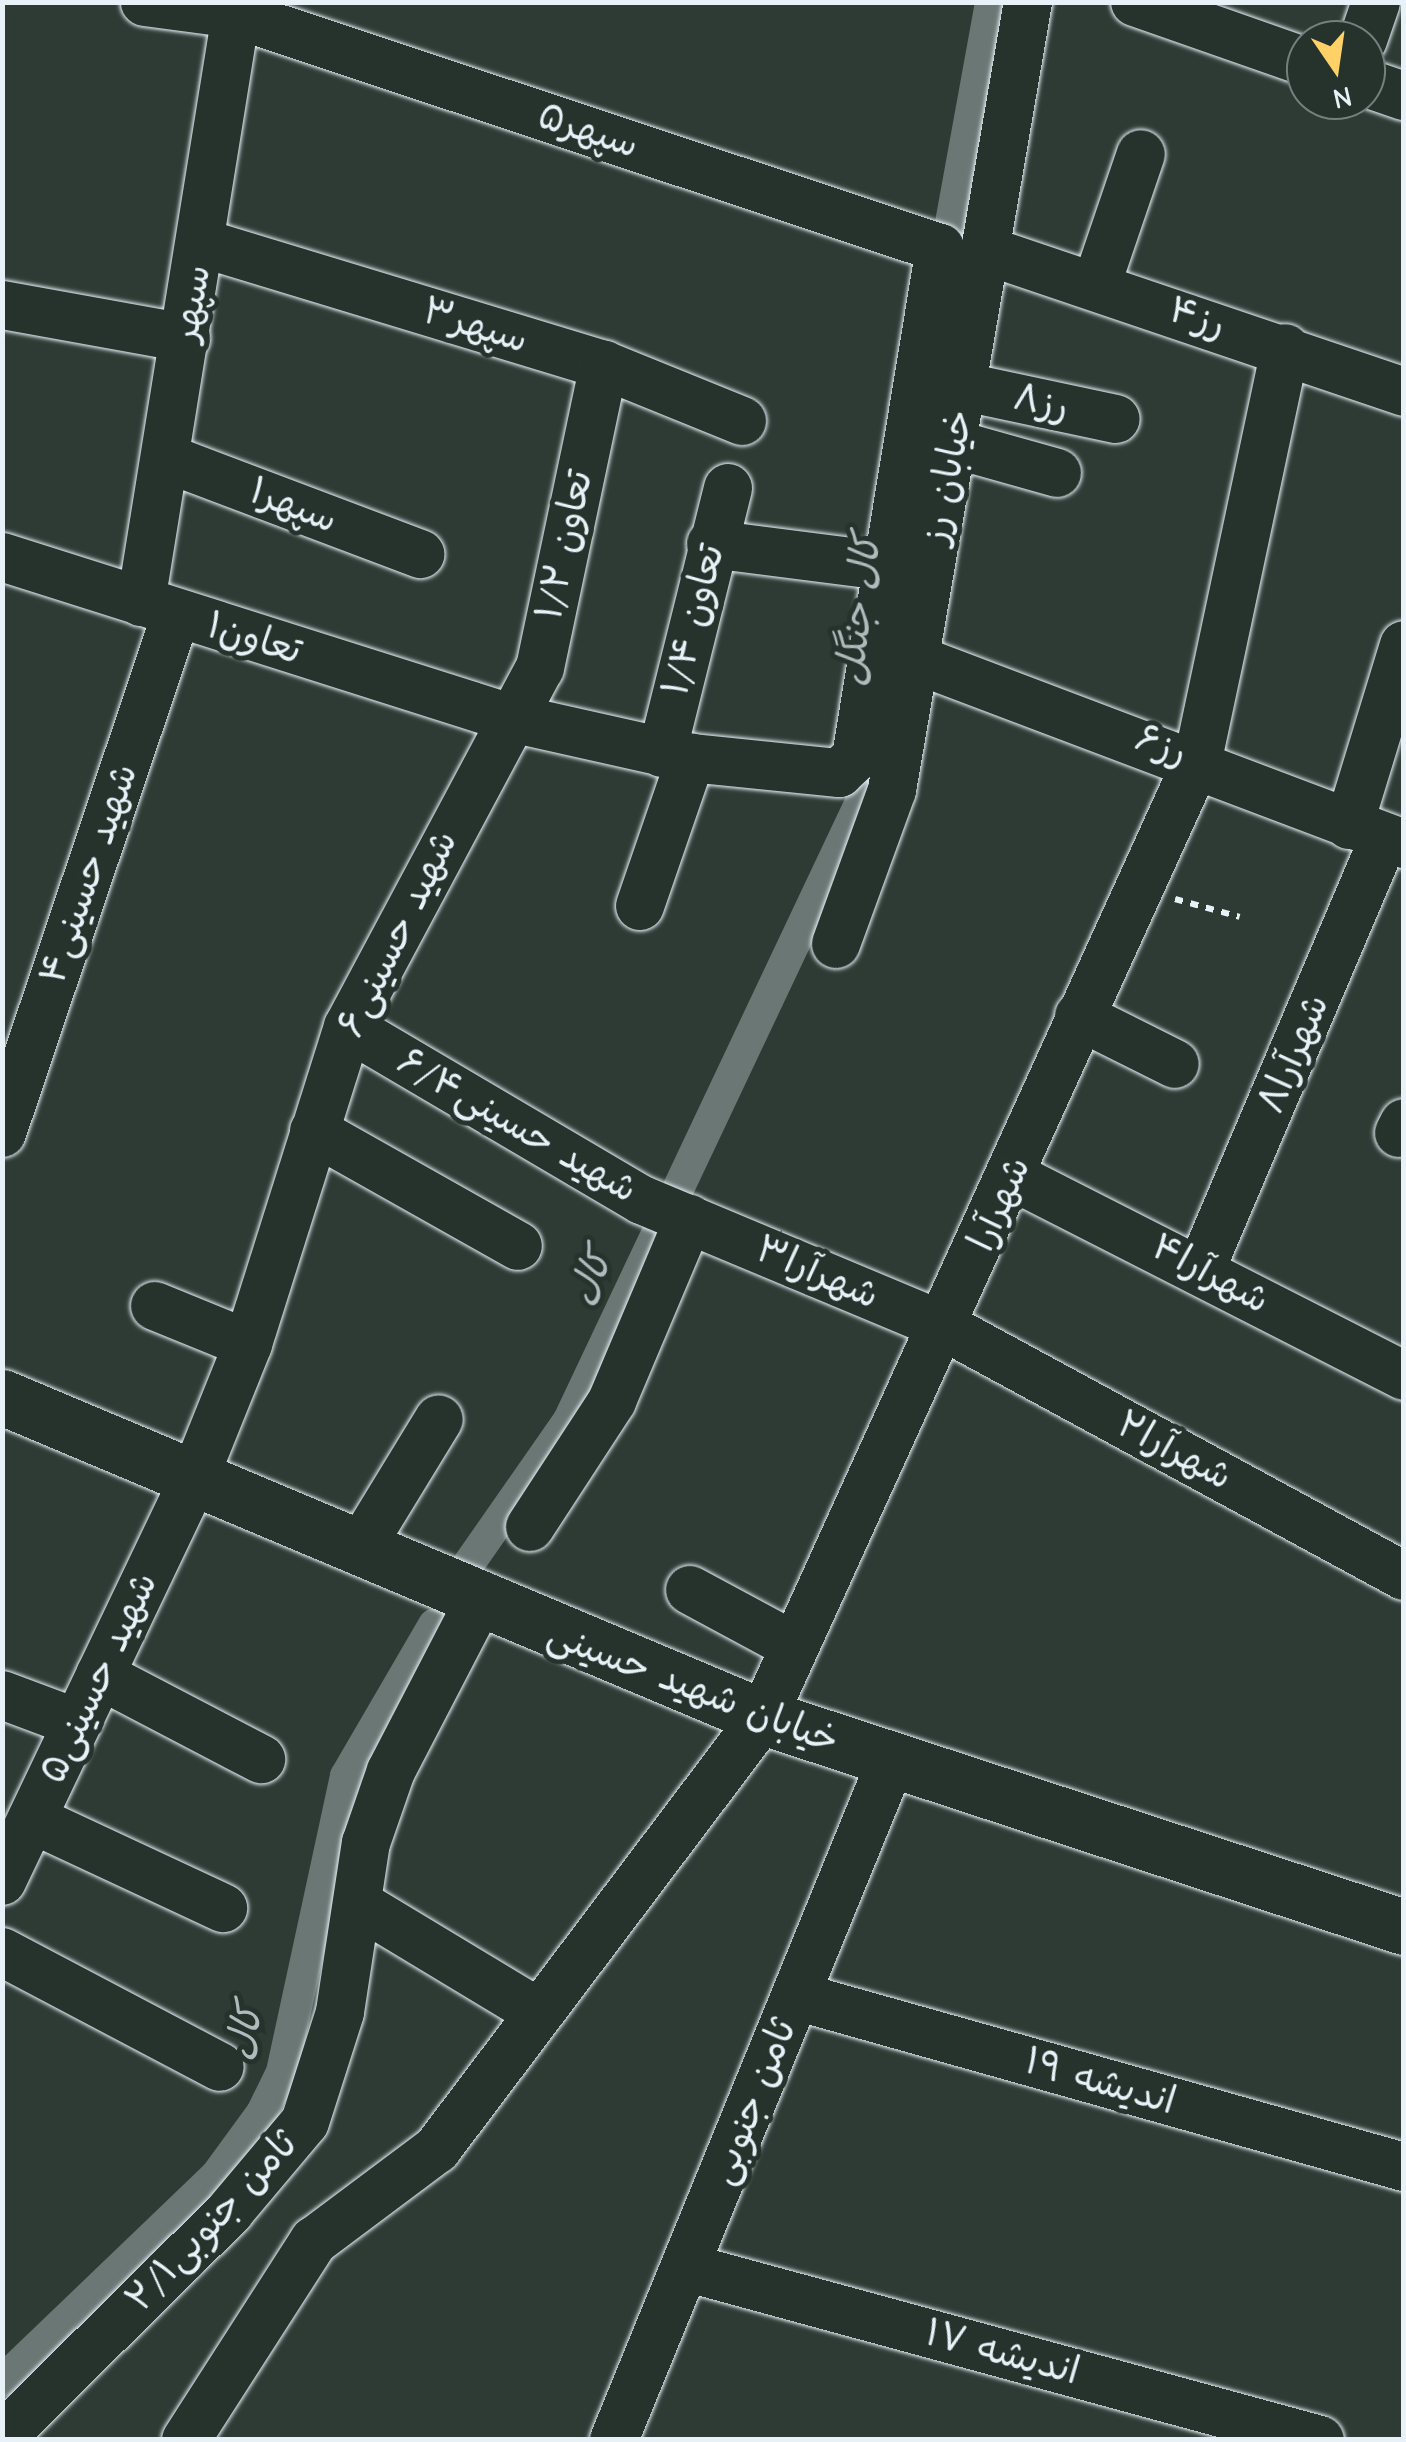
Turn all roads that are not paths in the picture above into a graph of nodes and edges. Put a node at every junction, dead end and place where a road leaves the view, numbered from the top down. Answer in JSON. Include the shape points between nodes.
{"nodes":[{"id":1,"x":145,"y":2,"type":"edge"},
{"id":2,"x":1028,"y":2,"type":"edge"},
{"id":3,"x":1160,"y":7,"type":"edge"},
{"id":4,"x":237,"y":8,"type":"edge"},
{"id":5,"x":1286,"y":54,"type":"edge"},
{"id":6,"x":1141,"y":154,"type":"dead end"},
{"id":7,"x":202,"y":244,"type":"junction"},
{"id":8,"x":988,"y":250,"type":"junction"},
{"id":9,"x":1098,"y":283,"type":"junction"},
{"id":10,"x":2,"y":305,"type":"edge"},
{"id":11,"x":186,"y":338,"type":"junction"},
{"id":12,"x":1285,"y":348,"type":"junction"},
{"id":13,"x":604,"y":365,"type":"junction"},
{"id":14,"x":965,"y":387,"type":"junction"},
{"id":15,"x":1404,"y":392,"type":"edge"},
{"id":16,"x":1116,"y":419,"type":"dead end"},
{"id":17,"x":742,"y":421,"type":"dead end"},
{"id":18,"x":954,"y":444,"type":"junction"},
{"id":19,"x":166,"y":458,"type":"junction"},
{"id":20,"x":1057,"y":473,"type":"dead end"},
{"id":21,"x":728,"y":488,"type":"dead end"},
{"id":22,"x":711,"y":544,"type":"junction"},
{"id":23,"x":420,"y":554,"type":"dead end"},
{"id":24,"x":2,"y":557,"type":"edge"},
{"id":25,"x":892,"y":567,"type":"junction"},
{"id":26,"x":158,"y":608,"type":"junction"},
{"id":27,"x":1404,"y":646,"type":"edge"},
{"id":28,"x":915,"y":659,"type":"junction"},
{"id":29,"x":507,"y":717,"type":"junction"},
{"id":30,"x":676,"y":756,"type":"junction"},
{"id":31,"x":1198,"y":759,"type":"junction"},
{"id":32,"x":1379,"y":836,"type":"edge"},
{"id":33,"x":640,"y":906,"type":"dead end"},
{"id":34,"x":836,"y":944,"type":"dead end"},
{"id":35,"x":1079,"y":1016,"type":"junction"},
{"id":36,"x":348,"y":1027,"type":"junction"},
{"id":37,"x":1175,"y":1064,"type":"dead end"},
{"id":38,"x":314,"y":1131,"type":"junction"},
{"id":39,"x":2,"y":1132,"type":"edge"},
{"id":40,"x":1014,"y":1177,"type":"junction"},
{"id":41,"x":689,"y":1219,"type":"junction"},
{"id":42,"x":518,"y":1246,"type":"dead end"},
{"id":43,"x":1201,"y":1269,"type":"junction"},
{"id":44,"x":155,"y":1306,"type":"dead end"},
{"id":45,"x":944,"y":1327,"type":"junction"},
{"id":46,"x":248,"y":1344,"type":"junction"},
{"id":47,"x":1404,"y":1376,"type":"edge"},
{"id":48,"x":2,"y":1397,"type":"edge"},
{"id":49,"x":439,"y":1419,"type":"dead end"},
{"id":50,"x":195,"y":1476,"type":"junction"},
{"id":51,"x":530,"y":1527,"type":"dead end"},
{"id":52,"x":359,"y":1550,"type":"junction"},
{"id":53,"x":1404,"y":1576,"type":"edge"},
{"id":54,"x":690,"y":1590,"type":"dead end"},
{"id":55,"x":478,"y":1603,"type":"junction"},
{"id":56,"x":794,"y":1646,"type":"junction"},
{"id":57,"x":100,"y":1675,"type":"junction"},
{"id":58,"x":2,"y":1695,"type":"edge"},
{"id":59,"x":764,"y":1717,"type":"junction"},
{"id":60,"x":77,"y":1724,"type":"junction"},
{"id":61,"x":261,"y":1759,"type":"dead end"},
{"id":62,"x":890,"y":1764,"type":"junction"},
{"id":63,"x":32,"y":1819,"type":"junction"},
{"id":64,"x":2,"y":1880,"type":"edge"},
{"id":65,"x":360,"y":1905,"type":"junction"},
{"id":66,"x":223,"y":1908,"type":"dead end"},
{"id":67,"x":1404,"y":1927,"type":"edge"},
{"id":68,"x":2,"y":1952,"type":"edge"},
{"id":69,"x":796,"y":1996,"type":"junction"},
{"id":70,"x":540,"y":2013,"type":"junction"},
{"id":71,"x":220,"y":2067,"type":"dead end"},
{"id":72,"x":1404,"y":2167,"type":"edge"},
{"id":73,"x":685,"y":2267,"type":"junction"},
{"id":74,"x":2,"y":2438,"type":"edge"},
{"id":75,"x":186,"y":2440,"type":"edge"},
{"id":76,"x":614,"y":2440,"type":"edge"},
{"id":77,"x":1320,"y":2440,"type":"edge"}],
"edges":[{"from":1,"to":4,"type":"street","name":"سپهر۵"},
{"from":2,"to":8,"type":"street","name":"خیابان رز"},
{"from":3,"to":5,"type":"street"},
{"from":4,"to":7,"type":"street","name":"سپهر"},
{"from":4,"to":25,"type":"street","name":"سپهر۵","via":[[940,248]]},
{"from":6,"to":9,"type":"street"},
{"from":7,"to":11,"type":"street","name":"سپهر"},
{"from":7,"to":13,"type":"street","name":"سپهر۳"},
{"from":8,"to":9,"type":"street","name":"رز۴"},
{"from":8,"to":14,"type":"street","name":"خیابان رز"},
{"from":9,"to":12,"type":"street","name":"رز۴"},
{"from":10,"to":11,"type":"street"},
{"from":11,"to":19,"type":"street","name":"سپهر"},
{"from":12,"to":15,"type":"street","name":"رز۴"},
{"from":12,"to":31,"type":"street","name":"شهرآرا"},
{"from":13,"to":17,"type":"street","name":"سپهر۳"},
{"from":13,"to":29,"type":"street","name":"تعاون ۱/۲","via":[[540,668]]},
{"from":14,"to":16,"type":"street","name":"رز۸"},
{"from":14,"to":18,"type":"street","name":"خیابان رز"},
{"from":18,"to":20,"type":"street"},
{"from":18,"to":28,"type":"street","name":"خیابان رز"},
{"from":19,"to":23,"type":"street","name":"سپهر۱"},
{"from":19,"to":26,"type":"street","name":"سپهر"},
{"from":21,"to":22,"type":"street","name":"تعاون ۱/۴"},
{"from":22,"to":25,"type":"street"},
{"from":22,"to":30,"type":"street","name":"تعاون ۱/۴"},
{"from":24,"to":26,"type":"street","name":"تعاون۱"},
{"from":25,"to":30,"type":"street","via":[[856,757],[840,773]]},
{"from":26,"to":29,"type":"street","name":"تعاون۱"},
{"from":26,"to":39,"type":"street","name":"شهید حسینی۴"},
{"from":27,"to":32,"type":"street","name":"شهرآرا۸"},
{"from":28,"to":31,"type":"street","name":"رز۶"},
{"from":28,"to":34,"type":"street","name":"خیابان رز","via":[[892,790]]},
{"from":29,"to":30,"type":"street"},
{"from":29,"to":36,"type":"street","name":"شهید حسینی۶"},
{"from":30,"to":33,"type":"street","name":"تعاون ۱/۴"},
{"from":31,"to":32,"type":"street","name":"رز۶"},
{"from":31,"to":35,"type":"street","name":"شهرآرا","via":[[1145,891]]},
{"from":32,"to":43,"type":"street","name":"شهرآرا۸"},
{"from":35,"to":37,"type":"street"},
{"from":35,"to":40,"type":"street","name":"شهرآرا"},
{"from":36,"to":38,"type":"street","name":"شهید حسینی۶"},
{"from":36,"to":41,"type":"street","name":"شهید حسینی۶/۴"},
{"from":38,"to":42,"type":"street"},
{"from":38,"to":46,"type":"street","name":"شهید حسینی۶"},
{"from":40,"to":43,"type":"street","name":"شهرآرا۴"},
{"from":40,"to":45,"type":"street","name":"شهرآرا"},
{"from":41,"to":45,"type":"street","name":"شهرآرا۳"},
{"from":41,"to":51,"type":"street","via":[[612,1400]]},
{"from":43,"to":47,"type":"street","name":"شهرآرا۴"},
{"from":44,"to":46,"type":"street"},
{"from":45,"to":53,"type":"street","name":"شهرآرا۲"},
{"from":45,"to":56,"type":"street","name":"شهرآرا"},
{"from":46,"to":50,"type":"street","name":"شهید حسینی۶"},
{"from":48,"to":50,"type":"main road","name":"خیابان شهید حسینی"},
{"from":49,"to":52,"type":"street"},
{"from":50,"to":52,"type":"main road","name":"خیابان شهید حسینی"},
{"from":50,"to":57,"type":"street","name":"شهید حسینی۵"},
{"from":52,"to":55,"type":"main road","name":"خیابان شهید حسینی"},
{"from":54,"to":56,"type":"street"},
{"from":55,"to":59,"type":"main road","name":"خیابان شهید حسینی"},
{"from":55,"to":65,"type":"street","name":"ثامن جنوبی۲/۱","via":[[390,1770],[366,1843]]},
{"from":56,"to":59,"type":"street","name":"شهرآرا"},
{"from":57,"to":60,"type":"street","name":"شهید حسینی۵"},
{"from":57,"to":61,"type":"street"},
{"from":58,"to":60,"type":"street"},
{"from":59,"to":62,"type":"main road","name":"خیابان شهید حسینی"},
{"from":59,"to":70,"type":"street","name":"شهرآرا"},
{"from":60,"to":63,"type":"street","name":"شهید حسینی۵"},
{"from":62,"to":67,"type":"main road","name":"خیابان شهید حسینی"},
{"from":62,"to":69,"type":"street","name":"ثامن جنوبی"},
{"from":63,"to":64,"type":"street","name":"شهید حسینی۵"},
{"from":63,"to":66,"type":"street"},
{"from":65,"to":70,"type":"street"},
{"from":65,"to":74,"type":"street","name":"ثامن جنوبی۲/۱","via":[[306,2122],[230,2211]]},
{"from":68,"to":71,"type":"street"},
{"from":69,"to":72,"type":"street","name":"اندیشه ۱۹"},
{"from":69,"to":73,"type":"street","name":"ثامن جنوبی"},
{"from":70,"to":75,"type":"street","name":"شهرآرا","via":[[436,2149],[314,2242]]},
{"from":73,"to":76,"type":"street","name":"ثامن جنوبی"},
{"from":73,"to":77,"type":"street","name":"اندیشه ۱۷"}]}
